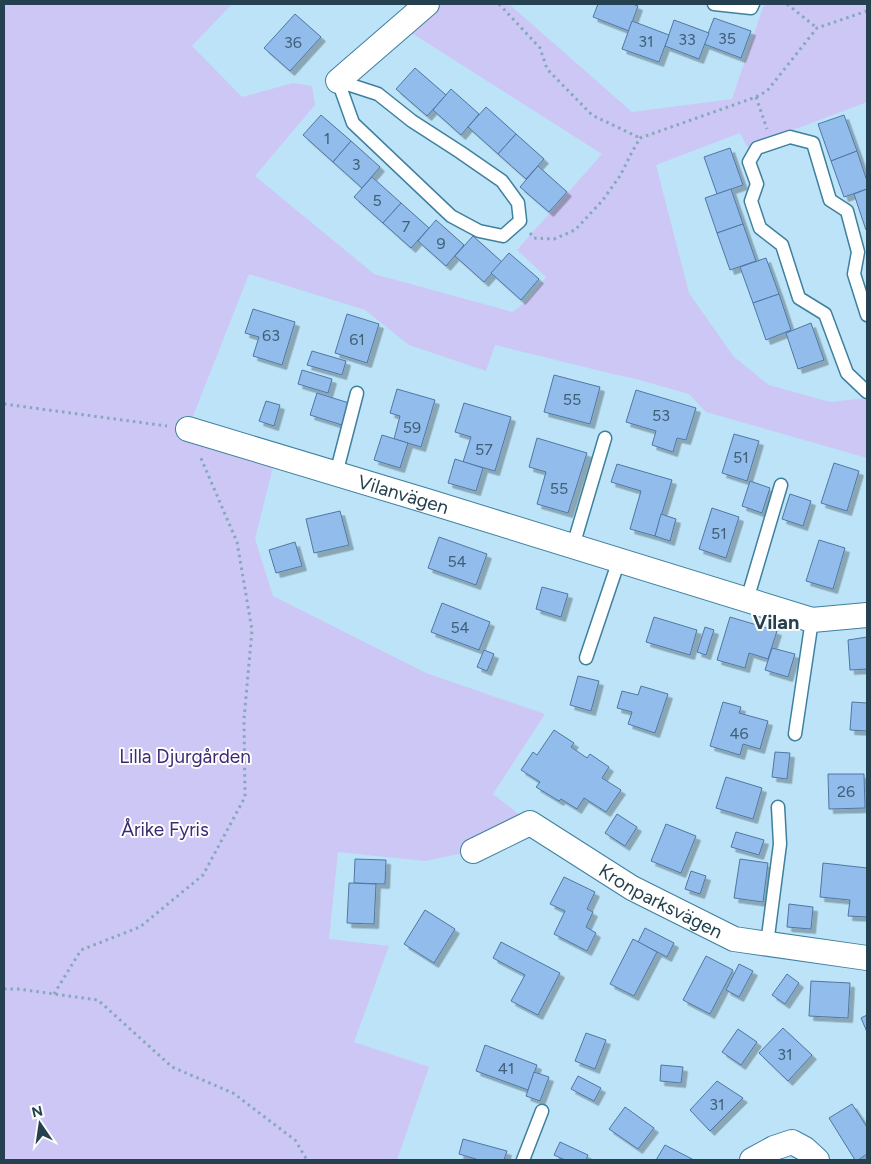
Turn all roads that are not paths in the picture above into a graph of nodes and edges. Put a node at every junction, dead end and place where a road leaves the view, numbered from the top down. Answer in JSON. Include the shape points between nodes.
{"nodes":[{"id":1,"x":427,"y":4,"type":"edge"},
{"id":2,"x":714,"y":4,"type":"edge"},
{"id":3,"x":753,"y":4,"type":"edge"},
{"id":4,"x":338,"y":81,"type":"junction"},
{"id":5,"x":867,"y":315,"type":"edge"},
{"id":6,"x":867,"y":392,"type":"edge"},
{"id":7,"x":357,"y":393,"type":"dead end"},
{"id":8,"x":188,"y":429,"type":"road end"},
{"id":9,"x":605,"y":438,"type":"dead end"},
{"id":10,"x":336,"y":474,"type":"junction"},
{"id":11,"x":781,"y":485,"type":"dead end"},
{"id":12,"x":573,"y":546,"type":"junction"},
{"id":13,"x":619,"y":560,"type":"junction"},
{"id":14,"x":747,"y":600,"type":"junction"},
{"id":15,"x":867,"y":615,"type":"edge"},
{"id":16,"x":812,"y":620,"type":"junction"},
{"id":17,"x":586,"y":658,"type":"dead end"},
{"id":18,"x":795,"y":734,"type":"dead end"},
{"id":19,"x":778,"y":807,"type":"dead end"},
{"id":20,"x":473,"y":851,"type":"dead end"},
{"id":21,"x":767,"y":944,"type":"junction"},
{"id":22,"x":867,"y":958,"type":"edge"},
{"id":23,"x":542,"y":1111,"type":"dead end"},
{"id":24,"x":523,"y":1160,"type":"edge"},
{"id":25,"x":752,"y":1160,"type":"edge"},
{"id":26,"x":817,"y":1160,"type":"edge"}],
"edges":[{"from":1,"to":4,"type":"street"},
{"from":2,"to":3,"type":"lane","via":[[751,8]]},
{"from":4,"to":4,"type":"lane","via":[[353,123],[451,216],[479,231],[503,236],[520,221],[518,203],[502,181],[412,122],[378,94]]},
{"from":5,"to":6,"type":"lane","via":[[854,274],[858,252],[847,211],[830,200],[813,143],[790,137],[757,148],[749,162],[757,184],[751,201],[760,228],[782,245],[799,298],[825,314],[847,373]]},
{"from":7,"to":10,"type":"lane"},
{"from":8,"to":10,"type":"street","name":"Vilanvägen"},
{"from":9,"to":12,"type":"lane"},
{"from":10,"to":12,"type":"street","name":"Vilanvägen"},
{"from":11,"to":14,"type":"lane"},
{"from":12,"to":13,"type":"street","name":"Vilanvägen"},
{"from":13,"to":14,"type":"street","name":"Vilanvägen"},
{"from":13,"to":17,"type":"lane"},
{"from":14,"to":16,"type":"street","name":"Vilanvägen"},
{"from":15,"to":16,"type":"street","name":"Vilanvägen"},
{"from":16,"to":18,"type":"lane"},
{"from":19,"to":21,"type":"lane","via":[[780,844]]},
{"from":20,"to":21,"type":"street","name":"Kronparksvägen","via":[[530,823],[632,888],[734,940]]},
{"from":21,"to":22,"type":"street","name":"Kronparksvägen"},
{"from":23,"to":24,"type":"lane"},
{"from":25,"to":26,"type":"street","via":[[792,1142]]}]}
